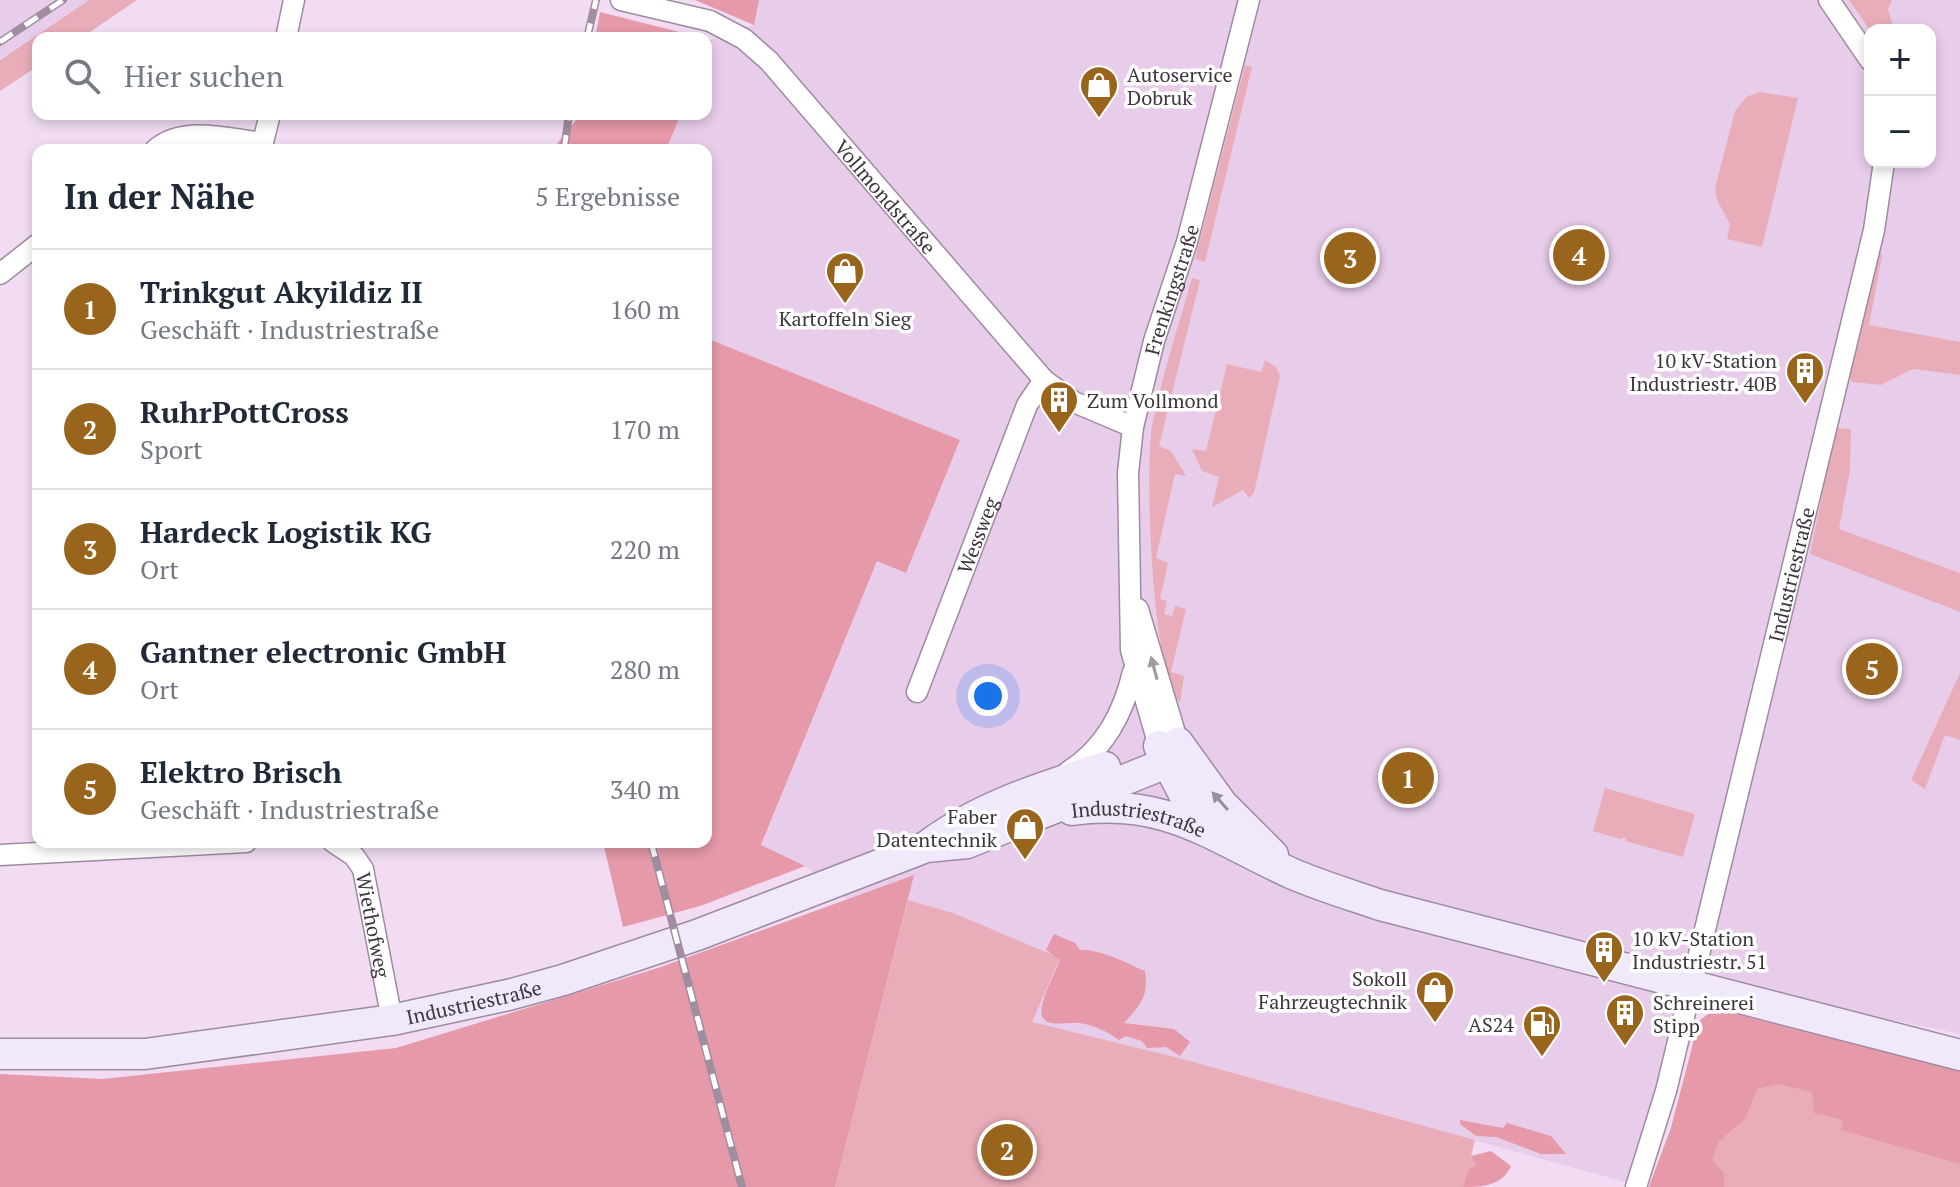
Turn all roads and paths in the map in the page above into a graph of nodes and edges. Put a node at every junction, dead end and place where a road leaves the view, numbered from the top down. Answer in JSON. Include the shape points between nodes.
{"nodes":[{"id":1,"x":294,"y":0,"type":"edge"},
{"id":2,"x":621,"y":0,"type":"edge"},
{"id":3,"x":1249,"y":0,"type":"edge"},
{"id":4,"x":1829,"y":0,"type":"edge"},
{"id":5,"x":287,"y":32,"type":"edge"},
{"id":6,"x":1864,"y":51,"type":"edge"},
{"id":7,"x":268,"y":120,"type":"edge"},
{"id":8,"x":165,"y":144,"type":"edge"},
{"id":9,"x":251,"y":144,"type":"edge"},
{"id":10,"x":262,"y":144,"type":"edge"},
{"id":11,"x":1883,"y":168,"type":"edge"},
{"id":12,"x":32,"y":249,"type":"edge"},
{"id":13,"x":0,"y":274,"type":"edge"},
{"id":14,"x":1044,"y":380,"type":"junction"},
{"id":15,"x":1133,"y":427,"type":"junction"},
{"id":16,"x":1132,"y":585,"type":"junction"},
{"id":17,"x":1134,"y":668,"type":"junction"},
{"id":18,"x":917,"y":692,"type":"dead end"},
{"id":19,"x":1168,"y":750,"type":"junction"},
{"id":20,"x":1049,"y":785,"type":"junction"},
{"id":21,"x":1038,"y":815,"type":"junction"},
{"id":22,"x":1233,"y":846,"type":"junction"},
{"id":23,"x":926,"y":847,"type":"junction"},
{"id":24,"x":132,"y":848,"type":"edge"},
{"id":25,"x":342,"y":848,"type":"edge"},
{"id":26,"x":0,"y":855,"type":"edge"},
{"id":27,"x":1295,"y":875,"type":"junction"},
{"id":28,"x":1689,"y":987,"type":"junction"},
{"id":29,"x":392,"y":1020,"type":"junction"},
{"id":30,"x":0,"y":1054,"type":"edge"},
{"id":31,"x":1960,"y":1055,"type":"edge"},
{"id":32,"x":1636,"y":1187,"type":"edge"}],
"edges":[{"from":1,"to":5,"type":"street"},
{"from":2,"to":14,"type":"street","name":"Vollmondstraße","via":[[710,21],[744,39],[769,61]]},
{"from":3,"to":15,"type":"street","name":"Frenkingstraße"},
{"from":4,"to":6,"type":"street"},
{"from":7,"to":10,"type":"street"},
{"from":8,"to":9,"type":"street","via":[[199,135]]},
{"from":11,"to":28,"type":"street","name":"Industriestraße","via":[[1874,230]]},
{"from":12,"to":13,"type":"street"},
{"from":14,"to":15,"type":"street","name":"Vollmondstraße","via":[[1074,402]]},
{"from":14,"to":18,"type":"street","name":"Wessweg","via":[[1027,405]]},
{"from":15,"to":16,"type":"street","name":"Frenkingstraße","via":[[1128,473]]},
{"from":16,"to":17,"type":"street","name":"Frenkingstraße"},
{"from":19,"to":16,"type":"street","name":"Frenkingstraße","one_way":true},
{"from":17,"to":19,"type":"street","name":"Frenkingstraße"},
{"from":17,"to":20,"type":"street","name":"Industriestraße","via":[[1123,707],[1105,739]]},
{"from":19,"to":20,"type":"street","name":"Industriestraße"},
{"from":19,"to":21,"type":"street","name":"Industriestraße"},
{"from":19,"to":22,"type":"street","name":"Industriestraße","via":[[1187,800]]},
{"from":27,"to":19,"type":"street","name":"Industriestraße","one_way":true},
{"from":20,"to":23,"type":"street","name":"Industriestraße","via":[[959,822]]},
{"from":21,"to":22,"type":"street","name":"Industriestraße","via":[[1104,806],[1154,810]]},
{"from":21,"to":23,"type":"street","name":"Industriestraße","via":[[967,843]]},
{"from":22,"to":27,"type":"street","name":"Industriestraße"},
{"from":23,"to":29,"type":"street","name":"Industriestraße","via":[[563,980]]},
{"from":24,"to":26,"type":"street"},
{"from":25,"to":29,"type":"street","name":"Wiethofweg","via":[[363,869]]},
{"from":27,"to":28,"type":"street","name":"Industriestraße","via":[[1401,911]]},
{"from":28,"to":31,"type":"street","name":"Industriestraße"},
{"from":28,"to":32,"type":"street","via":[[1666,1091]]},
{"from":29,"to":30,"type":"street","name":"Industriestraße","via":[[145,1054]]}]}
